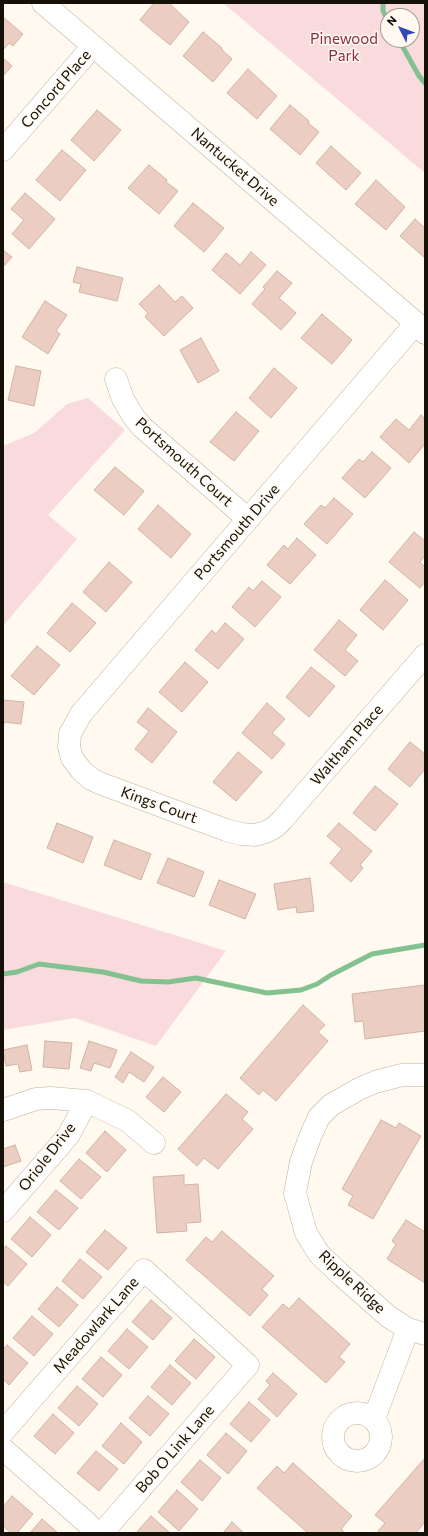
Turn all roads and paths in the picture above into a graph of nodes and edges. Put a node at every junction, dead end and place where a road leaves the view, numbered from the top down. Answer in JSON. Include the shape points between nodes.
{"nodes":[{"id":1,"x":43,"y":3,"type":"edge"},
{"id":2,"x":93,"y":46,"type":"junction"},
{"id":3,"x":3,"y":150,"type":"edge"},
{"id":4,"x":421,"y":328,"type":"edge"},
{"id":5,"x":116,"y":379,"type":"dead end"},
{"id":6,"x":248,"y":519,"type":"junction"},
{"id":7,"x":425,"y":655,"type":"edge"},
{"id":8,"x":69,"y":747,"type":"joint"},
{"id":9,"x":266,"y":832,"type":"joint"},
{"id":10,"x":425,"y":1075,"type":"edge"},
{"id":11,"x":87,"y":1101,"type":"junction"},
{"id":12,"x":3,"y":1110,"type":"edge"},
{"id":13,"x":154,"y":1143,"type":"dead end"},
{"id":14,"x":3,"y":1211,"type":"edge"},
{"id":15,"x":417,"y":1332,"type":"edge"},
{"id":16,"x":248,"y":1365,"type":"joint"},
{"id":17,"x":374,"y":1418,"type":"dead end"},
{"id":18,"x":3,"y":1432,"type":"edge"},
{"id":19,"x":3,"y":1449,"type":"edge"},
{"id":20,"x":95,"y":1530,"type":"edge"}],
"edges":[{"from":1,"to":2,"type":"street","name":"Nantucket Drive"},
{"from":2,"to":3,"type":"street","name":"Concord Place"},
{"from":2,"to":4,"type":"street","name":"Nantucket Drive"},
{"from":4,"to":6,"type":"street","name":"Portsmouth Drive"},
{"from":5,"to":6,"type":"street","name":"Portsmouth Court","via":[[123,398],[142,427]]},
{"from":6,"to":8,"type":"street","name":"Portsmouth Drive","via":[[81,714],[70,734]]},
{"from":7,"to":9,"type":"street","name":"Waltham Place","via":[[284,819]]},
{"from":8,"to":9,"type":"street","name":"Kings Court","via":[[72,758],[81,770],[102,784],[226,830],[255,835]]},
{"from":10,"to":15,"type":"street","name":"Ripple Ridge","via":[[402,1075],[374,1082],[331,1105],[319,1117],[310,1137],[300,1162],[295,1193],[306,1233],[319,1254],[389,1317]]},
{"from":11,"to":12,"type":"street","via":[[51,1098]]},
{"from":11,"to":13,"type":"street","via":[[128,1121]]},
{"from":11,"to":14,"type":"street","name":"Oriole Drive","via":[[68,1136]]},
{"from":15,"to":17,"type":"street"},
{"from":16,"to":18,"type":"street","name":"Meadowlark Lane","via":[[144,1270]]},
{"from":16,"to":20,"type":"street","name":"Bob O Link Lane"},
{"from":19,"to":20,"type":"street"}]}
